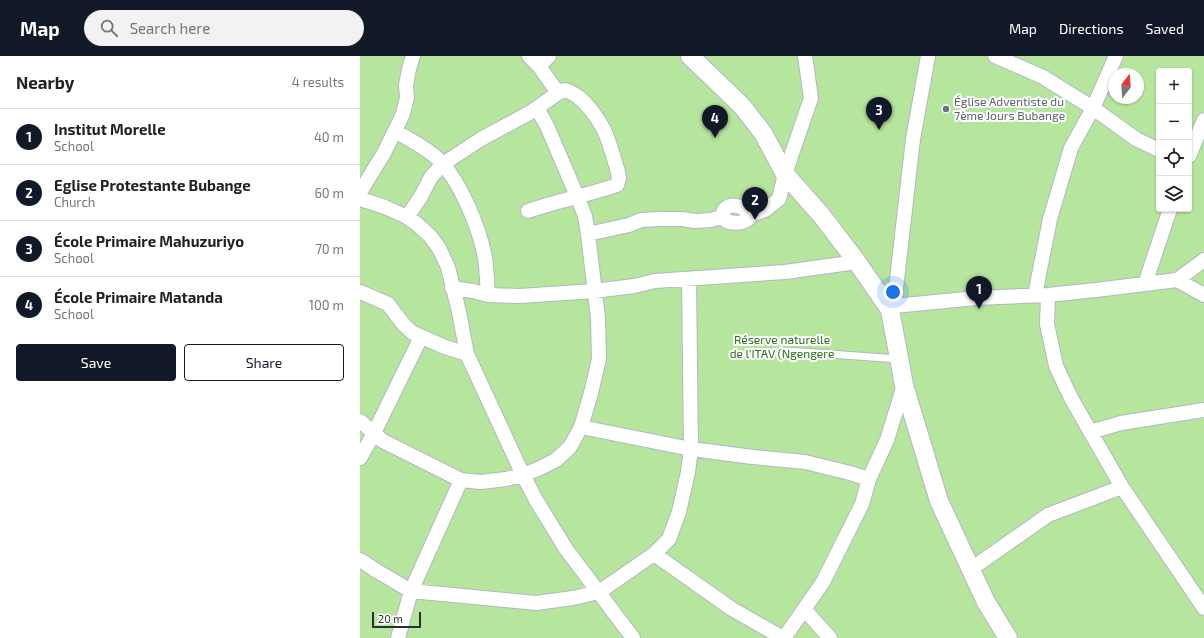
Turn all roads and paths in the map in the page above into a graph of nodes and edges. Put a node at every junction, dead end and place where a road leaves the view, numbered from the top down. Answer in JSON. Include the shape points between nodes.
{"nodes":[{"id":1,"x":413,"y":56,"type":"edge"},
{"id":2,"x":549,"y":56,"type":"edge"},
{"id":3,"x":690,"y":56,"type":"edge"},
{"id":4,"x":806,"y":56,"type":"edge"},
{"id":5,"x":928,"y":56,"type":"edge"},
{"id":6,"x":995,"y":56,"type":"edge"},
{"id":7,"x":1116,"y":56,"type":"edge"},
{"id":8,"x":534,"y":61,"type":"edge"},
{"id":9,"x":558,"y":93,"type":"junction"},
{"id":10,"x":537,"y":108,"type":"junction"},
{"id":11,"x":1093,"y":108,"type":"junction"},
{"id":12,"x":1204,"y":120,"type":"edge"},
{"id":13,"x":395,"y":131,"type":"junction"},
{"id":14,"x":1156,"y":149,"type":"edge"},
{"id":15,"x":1192,"y":149,"type":"edge"},
{"id":16,"x":443,"y":164,"type":"junction"},
{"id":17,"x":785,"y":174,"type":"junction"},
{"id":18,"x":360,"y":192,"type":"edge"},
{"id":19,"x":577,"y":196,"type":"junction"},
{"id":20,"x":360,"y":199,"type":"edge"},
{"id":21,"x":528,"y":211,"type":"dead end"},
{"id":22,"x":1169,"y":212,"type":"edge"},
{"id":23,"x":407,"y":217,"type":"junction"},
{"id":24,"x":588,"y":234,"type":"junction"},
{"id":25,"x":1204,"y":260,"type":"edge"},
{"id":26,"x":857,"y":262,"type":"junction"},
{"id":27,"x":689,"y":279,"type":"junction"},
{"id":28,"x":1177,"y":280,"type":"junction"},
{"id":29,"x":1145,"y":284,"type":"junction"},
{"id":30,"x":452,"y":288,"type":"junction"},
{"id":31,"x":594,"y":291,"type":"junction"},
{"id":32,"x":360,"y":292,"type":"edge"},
{"id":33,"x":488,"y":295,"type":"junction"},
{"id":34,"x":1041,"y":295,"type":"junction"},
{"id":35,"x":1204,"y":295,"type":"edge"},
{"id":36,"x":892,"y":308,"type":"junction"},
{"id":37,"x":421,"y":336,"type":"junction"},
{"id":38,"x":787,"y":351,"type":"dead end"},
{"id":39,"x":467,"y":354,"type":"junction"},
{"id":40,"x":899,"y":359,"type":"junction"},
{"id":41,"x":904,"y":386,"type":"junction"},
{"id":42,"x":1204,"y":410,"type":"edge"},
{"id":43,"x":360,"y":421,"type":"edge"},
{"id":44,"x":581,"y":427,"type":"junction"},
{"id":45,"x":1090,"y":432,"type":"junction"},
{"id":46,"x":374,"y":433,"type":"junction"},
{"id":47,"x":691,"y":449,"type":"junction"},
{"id":48,"x":360,"y":458,"type":"edge"},
{"id":49,"x":523,"y":475,"type":"junction"},
{"id":50,"x":869,"y":479,"type":"junction"},
{"id":51,"x":462,"y":480,"type":"junction"},
{"id":52,"x":1122,"y":487,"type":"junction"},
{"id":53,"x":654,"y":554,"type":"junction"},
{"id":54,"x":360,"y":560,"type":"edge"},
{"id":55,"x":972,"y":570,"type":"junction"},
{"id":56,"x":411,"y":591,"type":"junction"},
{"id":57,"x":599,"y":592,"type":"junction"},
{"id":58,"x":1204,"y":608,"type":"edge"},
{"id":59,"x":804,"y":609,"type":"junction"},
{"id":60,"x":398,"y":638,"type":"edge"},
{"id":61,"x":633,"y":638,"type":"edge"},
{"id":62,"x":784,"y":638,"type":"edge"},
{"id":63,"x":830,"y":638,"type":"edge"},
{"id":64,"x":1008,"y":638,"type":"edge"}],
"edges":[{"from":1,"to":13,"type":"street","via":[[406,85],[404,114]]},
{"from":2,"to":8,"type":"street"},
{"from":3,"to":17,"type":"street","via":[[742,106],[763,133]]},
{"from":4,"to":17,"type":"street","via":[[812,98]]},
{"from":5,"to":36,"type":"street","via":[[913,139]]},
{"from":6,"to":11,"type":"street","via":[[1042,77]]},
{"from":7,"to":11,"type":"street"},
{"from":8,"to":9,"type":"street"},
{"from":9,"to":10,"type":"street"},
{"from":9,"to":19,"type":"street","via":[[565,90],[571,92],[590,108],[604,131],[618,172],[617,184],[594,193]]},
{"from":10,"to":16,"type":"street","via":[[481,138]]},
{"from":10,"to":19,"type":"street"},
{"from":11,"to":14,"type":"street","via":[[1136,139]]},
{"from":11,"to":34,"type":"street","via":[[1072,148],[1050,219]]},
{"from":12,"to":15,"type":"street"},
{"from":13,"to":16,"type":"street","via":[[423,147]]},
{"from":13,"to":18,"type":"street"},
{"from":16,"to":23,"type":"street","via":[[431,177]]},
{"from":16,"to":33,"type":"street","via":[[456,181],[473,217],[485,258]]},
{"from":17,"to":24,"type":"street","via":[[779,199],[765,210],[751,215],[747,221],[736,223],[722,216],[695,221],[641,220]]},
{"from":17,"to":26,"type":"street","via":[[822,216]]},
{"from":19,"to":21,"type":"street"},
{"from":19,"to":24,"type":"street"},
{"from":20,"to":23,"type":"street"},
{"from":22,"to":29,"type":"street"},
{"from":23,"to":30,"type":"street","via":[[430,236],[438,248],[448,267]]},
{"from":24,"to":31,"type":"street"},
{"from":25,"to":28,"type":"street"},
{"from":26,"to":27,"type":"street","via":[[785,272]]},
{"from":26,"to":36,"type":"street"},
{"from":27,"to":31,"type":"street","via":[[655,281]]},
{"from":27,"to":47,"type":"street"},
{"from":28,"to":29,"type":"street"},
{"from":28,"to":35,"type":"street"},
{"from":29,"to":34,"type":"street"},
{"from":30,"to":33,"type":"street"},
{"from":30,"to":39,"type":"street"},
{"from":31,"to":33,"type":"street","via":[[520,296]]},
{"from":31,"to":44,"type":"street","via":[[598,318],[599,359]]},
{"from":32,"to":37,"type":"street","via":[[388,304],[404,325]]},
{"from":34,"to":36,"type":"street","via":[[976,298]]},
{"from":34,"to":45,"type":"street","via":[[1056,366]]},
{"from":36,"to":40,"type":"street"},
{"from":37,"to":39,"type":"street"},
{"from":37,"to":46,"type":"street"},
{"from":38,"to":40,"type":"lane"},
{"from":39,"to":49,"type":"street"},
{"from":40,"to":41,"type":"street"},
{"from":41,"to":50,"type":"street","via":[[887,440]]},
{"from":41,"to":55,"type":"street","via":[[939,501]]},
{"from":42,"to":45,"type":"street","via":[[1120,423]]},
{"from":43,"to":46,"type":"street"},
{"from":44,"to":47,"type":"street"},
{"from":44,"to":49,"type":"street","via":[[570,447],[556,460]]},
{"from":45,"to":52,"type":"street"},
{"from":46,"to":48,"type":"street"},
{"from":46,"to":51,"type":"street","via":[[384,441]]},
{"from":47,"to":50,"type":"street","via":[[805,462]]},
{"from":47,"to":53,"type":"street","via":[[679,512],[669,539]]},
{"from":49,"to":51,"type":"street","via":[[481,482]]},
{"from":49,"to":57,"type":"street","via":[[566,549]]},
{"from":50,"to":59,"type":"street","via":[[862,504],[823,582]]},
{"from":51,"to":56,"type":"street"},
{"from":52,"to":55,"type":"street","via":[[1048,515]]},
{"from":52,"to":58,"type":"street"},
{"from":53,"to":57,"type":"street"},
{"from":53,"to":62,"type":"street","via":[[732,609]]},
{"from":54,"to":56,"type":"street"},
{"from":55,"to":64,"type":"street","via":[[986,602]]},
{"from":56,"to":57,"type":"street","via":[[536,603]]},
{"from":56,"to":60,"type":"street"},
{"from":57,"to":61,"type":"street"},
{"from":59,"to":62,"type":"street"},
{"from":59,"to":63,"type":"street"}]}
